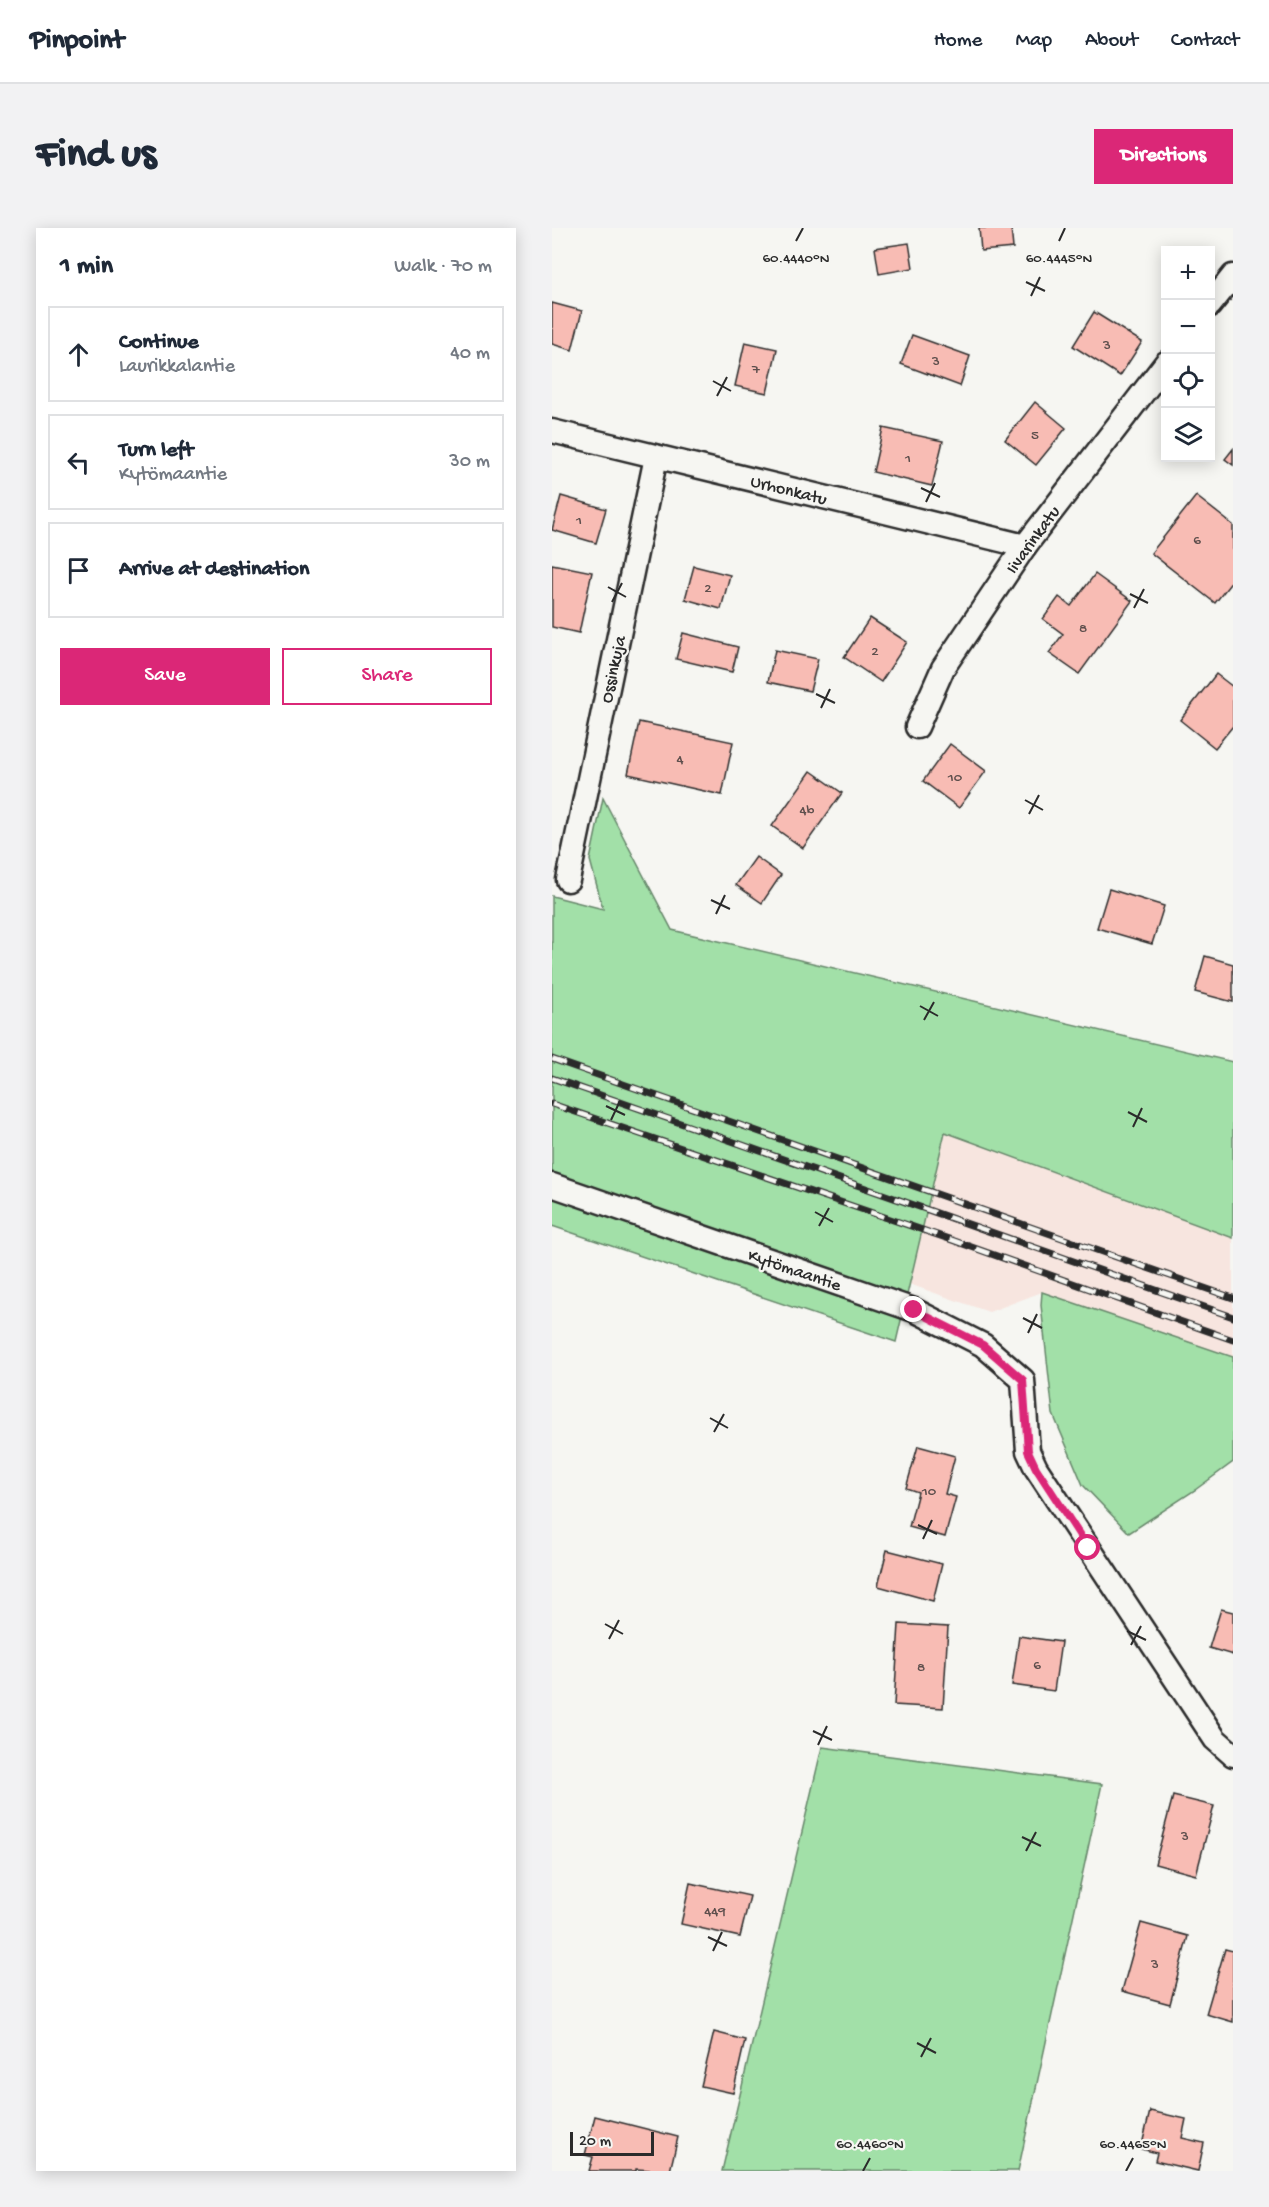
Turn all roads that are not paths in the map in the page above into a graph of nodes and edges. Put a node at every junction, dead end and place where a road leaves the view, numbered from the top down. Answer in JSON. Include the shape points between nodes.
{"nodes":[{"id":1,"x":1233,"y":276,"type":"edge"},
{"id":2,"x":1214,"y":300,"type":"edge"},
{"id":3,"x":1161,"y":369,"type":"edge"},
{"id":4,"x":552,"y":431,"type":"edge"},
{"id":5,"x":656,"y":457,"type":"junction"},
{"id":6,"x":1025,"y":546,"type":"junction"},
{"id":7,"x":917,"y":727,"type":"dead end"},
{"id":8,"x":568,"y":880,"type":"dead end"},
{"id":9,"x":552,"y":1185,"type":"edge"},
{"id":10,"x":1233,"y":1755,"type":"edge"}],
"edges":[{"from":1,"to":2,"type":"street"},
{"from":3,"to":6,"type":"street","name":"Iivarinkatu"},
{"from":4,"to":5,"type":"street","name":"Urhonkatu"},
{"from":5,"to":6,"type":"street","name":"Urhonkatu"},
{"from":5,"to":8,"type":"street","name":"Ossinkuja"},
{"from":6,"to":7,"type":"street","name":"Iivarinkatu","via":[[944,668]]},
{"from":9,"to":10,"type":"street","name":"Kytömaantie","via":[[914,1310],[983,1345],[1023,1380],[1028,1451],[1036,1468],[1215,1739]]}]}
